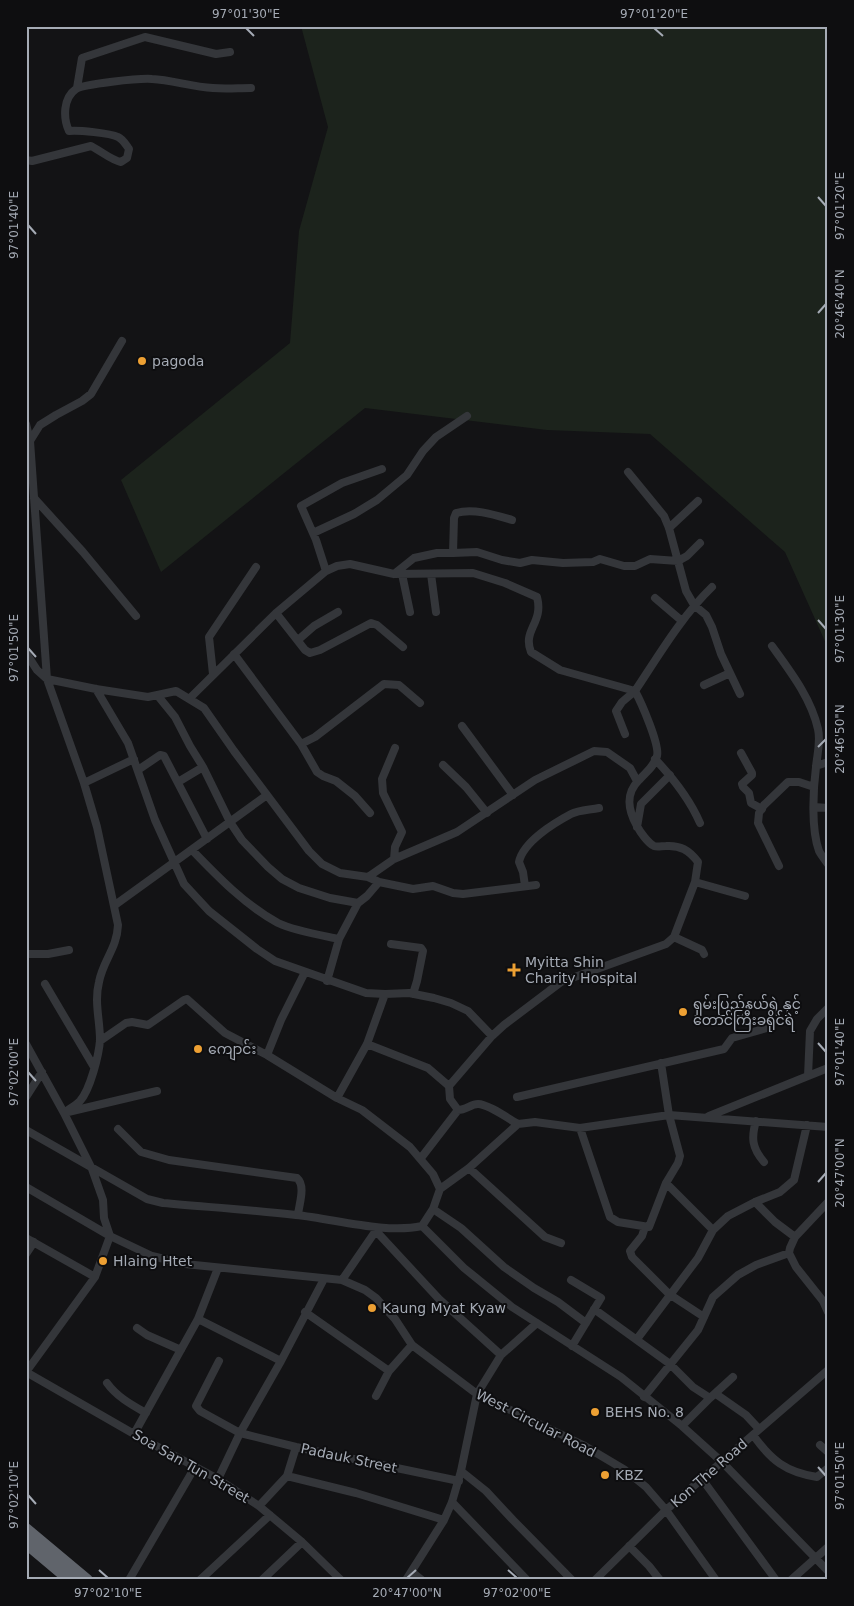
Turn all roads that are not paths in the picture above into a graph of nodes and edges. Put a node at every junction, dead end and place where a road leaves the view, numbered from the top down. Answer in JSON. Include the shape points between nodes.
{"nodes":[{"id":1,"x":230,"y":52,"type":"dead end"},
{"id":2,"x":77,"y":88,"type":"junction"},
{"id":3,"x":251,"y":88,"type":"dead end"},
{"id":4,"x":26,"y":160,"type":"edge"},
{"id":5,"x":122,"y":341,"type":"dead end"},
{"id":6,"x":467,"y":416,"type":"dead end"},
{"id":7,"x":26,"y":424,"type":"edge"},
{"id":8,"x":29,"y":446,"type":"edge"},
{"id":9,"x":382,"y":469,"type":"dead end"},
{"id":10,"x":628,"y":472,"type":"dead end"},
{"id":11,"x":34,"y":498,"type":"junction"},
{"id":12,"x":698,"y":501,"type":"dead end"},
{"id":13,"x":512,"y":520,"type":"dead end"},
{"id":14,"x":669,"y":528,"type":"junction"},
{"id":15,"x":313,"y":533,"type":"junction"},
{"id":16,"x":700,"y":543,"type":"dead end"},
{"id":17,"x":453,"y":554,"type":"junction"},
{"id":18,"x":678,"y":560,"type":"junction"},
{"id":19,"x":256,"y":567,"type":"dead end"},
{"id":20,"x":326,"y":570,"type":"junction"},
{"id":21,"x":398,"y":574,"type":"junction"},
{"id":22,"x":431,"y":574,"type":"junction"},
{"id":23,"x":712,"y":587,"type":"dead end"},
{"id":24,"x":655,"y":598,"type":"dead end"},
{"id":25,"x":694,"y":605,"type":"junction"},
{"id":26,"x":338,"y":612,"type":"dead end"},
{"id":27,"x":410,"y":612,"type":"dead end"},
{"id":28,"x":436,"y":612,"type":"dead end"},
{"id":29,"x":276,"y":613,"type":"junction"},
{"id":30,"x":136,"y":616,"type":"dead end"},
{"id":31,"x":682,"y":621,"type":"junction"},
{"id":32,"x":298,"y":640,"type":"junction"},
{"id":33,"x":772,"y":646,"type":"dead end"},
{"id":34,"x":403,"y":647,"type":"dead end"},
{"id":35,"x":26,"y":654,"type":"edge"},
{"id":36,"x":234,"y":654,"type":"junction"},
{"id":37,"x":730,"y":673,"type":"junction"},
{"id":38,"x":213,"y":674,"type":"junction"},
{"id":39,"x":47,"y":679,"type":"junction"},
{"id":40,"x":704,"y":685,"type":"dead end"},
{"id":41,"x":96,"y":689,"type":"junction"},
{"id":42,"x":635,"y":691,"type":"junction"},
{"id":43,"x":740,"y":694,"type":"dead end"},
{"id":44,"x":158,"y":696,"type":"junction"},
{"id":45,"x":189,"y":699,"type":"junction"},
{"id":46,"x":420,"y":703,"type":"dead end"},
{"id":47,"x":462,"y":726,"type":"dead end"},
{"id":48,"x":625,"y":734,"type":"dead end"},
{"id":49,"x":301,"y":744,"type":"junction"},
{"id":50,"x":395,"y":748,"type":"dead end"},
{"id":51,"x":741,"y":754,"type":"dead end"},
{"id":52,"x":134,"y":759,"type":"junction"},
{"id":53,"x":655,"y":759,"type":"junction"},
{"id":54,"x":828,"y":762,"type":"edge"},
{"id":55,"x":443,"y":765,"type":"dead end"},
{"id":56,"x":816,"y":766,"type":"junction"},
{"id":57,"x":203,"y":767,"type":"junction"},
{"id":58,"x":138,"y":770,"type":"junction"},
{"id":59,"x":670,"y":775,"type":"junction"},
{"id":60,"x":637,"y":781,"type":"junction"},
{"id":61,"x":178,"y":782,"type":"junction"},
{"id":62,"x":84,"y":783,"type":"junction"},
{"id":63,"x":814,"y":787,"type":"junction"},
{"id":64,"x":513,"y":794,"type":"junction"},
{"id":65,"x":267,"y":795,"type":"junction"},
{"id":66,"x":814,"y":807,"type":"junction"},
{"id":67,"x":599,"y":808,"type":"dead end"},
{"id":68,"x":828,"y":808,"type":"edge"},
{"id":69,"x":762,"y":809,"type":"junction"},
{"id":70,"x":370,"y":813,"type":"dead end"},
{"id":71,"x":487,"y":813,"type":"junction"},
{"id":72,"x":230,"y":822,"type":"junction"},
{"id":73,"x":700,"y":823,"type":"dead end"},
{"id":74,"x":637,"y":827,"type":"junction"},
{"id":75,"x":207,"y":839,"type":"junction"},
{"id":76,"x":192,"y":850,"type":"junction"},
{"id":77,"x":394,"y":858,"type":"junction"},
{"id":78,"x":174,"y":862,"type":"junction"},
{"id":79,"x":828,"y":864,"type":"edge"},
{"id":80,"x":779,"y":866,"type":"dead end"},
{"id":81,"x":368,"y":877,"type":"junction"},
{"id":82,"x":378,"y":882,"type":"junction"},
{"id":83,"x":695,"y":882,"type":"junction"},
{"id":84,"x":536,"y":885,"type":"dead end"},
{"id":85,"x":525,"y":886,"type":"junction"},
{"id":86,"x":745,"y":896,"type":"dead end"},
{"id":87,"x":358,"y":903,"type":"junction"},
{"id":88,"x":115,"y":905,"type":"junction"},
{"id":89,"x":674,"y":937,"type":"junction"},
{"id":90,"x":339,"y":939,"type":"junction"},
{"id":91,"x":390,"y":944,"type":"dead end"},
{"id":92,"x":69,"y":950,"type":"dead end"},
{"id":93,"x":26,"y":954,"type":"edge"},
{"id":94,"x":704,"y":954,"type":"dead end"},
{"id":95,"x":305,"y":972,"type":"junction"},
{"id":96,"x":328,"y":980,"type":"junction"},
{"id":97,"x":44,"y":984,"type":"dead end"},
{"id":98,"x":385,"y":994,"type":"junction"},
{"id":99,"x":413,"y":994,"type":"junction"},
{"id":100,"x":828,"y":1008,"type":"edge"},
{"id":101,"x":767,"y":1028,"type":"dead end"},
{"id":102,"x":492,"y":1036,"type":"junction"},
{"id":103,"x":100,"y":1040,"type":"junction"},
{"id":104,"x":26,"y":1044,"type":"edge"},
{"id":105,"x":367,"y":1044,"type":"junction"},
{"id":106,"x":268,"y":1055,"type":"junction"},
{"id":107,"x":661,"y":1063,"type":"junction"},
{"id":108,"x":94,"y":1067,"type":"junction"},
{"id":109,"x":828,"y":1068,"type":"edge"},
{"id":110,"x":42,"y":1072,"type":"junction"},
{"id":111,"x":808,"y":1076,"type":"junction"},
{"id":112,"x":449,"y":1086,"type":"junction"},
{"id":113,"x":157,"y":1091,"type":"dead end"},
{"id":114,"x":26,"y":1097,"type":"edge"},
{"id":115,"x":517,"y":1097,"type":"dead end"},
{"id":116,"x":337,"y":1098,"type":"junction"},
{"id":117,"x":458,"y":1110,"type":"junction"},
{"id":118,"x":64,"y":1113,"type":"junction"},
{"id":119,"x":668,"y":1114,"type":"junction"},
{"id":120,"x":707,"y":1117,"type":"junction"},
{"id":121,"x":756,"y":1121,"type":"junction"},
{"id":122,"x":518,"y":1124,"type":"junction"},
{"id":123,"x":807,"y":1125,"type":"junction"},
{"id":124,"x":828,"y":1127,"type":"edge"},
{"id":125,"x":580,"y":1128,"type":"junction"},
{"id":126,"x":118,"y":1129,"type":"dead end"},
{"id":127,"x":26,"y":1130,"type":"edge"},
{"id":128,"x":421,"y":1158,"type":"junction"},
{"id":129,"x":764,"y":1162,"type":"dead end"},
{"id":130,"x":469,"y":1168,"type":"junction"},
{"id":131,"x":92,"y":1169,"type":"junction"},
{"id":132,"x":666,"y":1183,"type":"junction"},
{"id":133,"x":26,"y":1187,"type":"edge"},
{"id":134,"x":440,"y":1189,"type":"junction"},
{"id":135,"x":755,"y":1202,"type":"junction"},
{"id":136,"x":826,"y":1208,"type":"edge"},
{"id":137,"x":433,"y":1209,"type":"junction"},
{"id":138,"x":298,"y":1215,"type":"junction"},
{"id":139,"x":422,"y":1226,"type":"junction"},
{"id":140,"x":645,"y":1227,"type":"junction"},
{"id":141,"x":377,"y":1229,"type":"junction"},
{"id":142,"x":714,"y":1230,"type":"junction"},
{"id":143,"x":110,"y":1236,"type":"junction"},
{"id":144,"x":795,"y":1237,"type":"junction"},
{"id":145,"x":26,"y":1238,"type":"edge"},
{"id":146,"x":34,"y":1242,"type":"junction"},
{"id":147,"x":561,"y":1243,"type":"dead end"},
{"id":148,"x":789,"y":1253,"type":"junction"},
{"id":149,"x":26,"y":1254,"type":"edge"},
{"id":150,"x":218,"y":1268,"type":"junction"},
{"id":151,"x":96,"y":1278,"type":"junction"},
{"id":152,"x":324,"y":1279,"type":"junction"},
{"id":153,"x":342,"y":1280,"type":"junction"},
{"id":154,"x":571,"y":1280,"type":"dead end"},
{"id":155,"x":670,"y":1294,"type":"junction"},
{"id":156,"x":594,"y":1309,"type":"junction"},
{"id":157,"x":305,"y":1312,"type":"junction"},
{"id":158,"x":828,"y":1312,"type":"edge"},
{"id":159,"x":704,"y":1316,"type":"junction"},
{"id":160,"x":198,"y":1319,"type":"junction"},
{"id":161,"x":537,"y":1323,"type":"junction"},
{"id":162,"x":586,"y":1323,"type":"junction"},
{"id":163,"x":137,"y":1328,"type":"dead end"},
{"id":164,"x":637,"y":1339,"type":"junction"},
{"id":165,"x":412,"y":1345,"type":"junction"},
{"id":166,"x":572,"y":1346,"type":"junction"},
{"id":167,"x":181,"y":1350,"type":"junction"},
{"id":168,"x":501,"y":1355,"type":"junction"},
{"id":169,"x":219,"y":1361,"type":"dead end"},
{"id":170,"x":281,"y":1361,"type":"junction"},
{"id":171,"x":670,"y":1364,"type":"junction"},
{"id":172,"x":828,"y":1370,"type":"edge"},
{"id":173,"x":389,"y":1371,"type":"junction"},
{"id":174,"x":26,"y":1372,"type":"edge"},
{"id":175,"x":733,"y":1377,"type":"dead end"},
{"id":176,"x":108,"y":1383,"type":"dead end"},
{"id":177,"x":477,"y":1394,"type":"junction"},
{"id":178,"x":376,"y":1396,"type":"dead end"},
{"id":179,"x":713,"y":1396,"type":"junction"},
{"id":180,"x":644,"y":1397,"type":"junction"},
{"id":181,"x":146,"y":1413,"type":"junction"},
{"id":182,"x":682,"y":1426,"type":"junction"},
{"id":183,"x":759,"y":1429,"type":"junction"},
{"id":184,"x":240,"y":1433,"type":"junction"},
{"id":185,"x":134,"y":1434,"type":"junction"},
{"id":186,"x":753,"y":1435,"type":"junction"},
{"id":187,"x":820,"y":1445,"type":"dead end"},
{"id":188,"x":296,"y":1447,"type":"junction"},
{"id":189,"x":828,"y":1452,"type":"edge"},
{"id":190,"x":722,"y":1462,"type":"junction"},
{"id":191,"x":195,"y":1467,"type":"junction"},
{"id":192,"x":828,"y":1468,"type":"edge"},
{"id":193,"x":461,"y":1471,"type":"junction"},
{"id":194,"x":287,"y":1476,"type":"junction"},
{"id":195,"x":702,"y":1479,"type":"junction"},
{"id":196,"x":218,"y":1480,"type":"junction"},
{"id":197,"x":459,"y":1480,"type":"junction"},
{"id":198,"x":452,"y":1502,"type":"junction"},
{"id":199,"x":259,"y":1506,"type":"junction"},
{"id":200,"x":666,"y":1510,"type":"junction"},
{"id":201,"x":270,"y":1515,"type":"junction"},
{"id":202,"x":444,"y":1520,"type":"junction"},
{"id":203,"x":26,"y":1529,"type":"edge"},
{"id":204,"x":26,"y":1542,"type":"edge"},
{"id":205,"x":302,"y":1542,"type":"junction"},
{"id":206,"x":629,"y":1546,"type":"junction"},
{"id":207,"x":828,"y":1547,"type":"edge"},
{"id":208,"x":816,"y":1558,"type":"junction"},
{"id":209,"x":828,"y":1571,"type":"edge"},
{"id":210,"x":412,"y":1572,"type":"junction"},
{"id":211,"x":70,"y":1580,"type":"edge"},
{"id":212,"x":87,"y":1580,"type":"edge"},
{"id":213,"x":129,"y":1580,"type":"edge"},
{"id":214,"x":200,"y":1580,"type":"edge"},
{"id":215,"x":262,"y":1580,"type":"edge"},
{"id":216,"x":341,"y":1580,"type":"edge"},
{"id":217,"x":406,"y":1580,"type":"edge"},
{"id":218,"x":422,"y":1580,"type":"edge"},
{"id":219,"x":527,"y":1580,"type":"edge"},
{"id":220,"x":572,"y":1580,"type":"edge"},
{"id":221,"x":595,"y":1580,"type":"edge"},
{"id":222,"x":660,"y":1580,"type":"edge"},
{"id":223,"x":716,"y":1580,"type":"edge"},
{"id":224,"x":776,"y":1580,"type":"edge"},
{"id":225,"x":791,"y":1580,"type":"edge"}],
"edges":[{"from":1,"to":2,"type":"street","via":[[216,54],[145,37],[82,58]]},
{"from":2,"to":3,"type":"street","via":[[151,79],[212,88]]},
{"from":2,"to":4,"type":"street","via":[[69,96],[65,111],[64,121],[69,131],[118,137],[129,149],[127,158],[121,162],[114,160],[91,146],[32,162]]},
{"from":5,"to":8,"type":"street","via":[[91,394],[40,425]]},
{"from":6,"to":15,"type":"street","via":[[436,437],[407,475],[377,500]]},
{"from":7,"to":8,"type":"street"},
{"from":8,"to":11,"type":"street"},
{"from":9,"to":15,"type":"street","via":[[342,483],[302,504]]},
{"from":10,"to":14,"type":"street","via":[[664,516]]},
{"from":11,"to":30,"type":"street"},
{"from":11,"to":39,"type":"street"},
{"from":12,"to":14,"type":"street"},
{"from":13,"to":17,"type":"street","via":[[491,513],[456,513]]},
{"from":14,"to":18,"type":"street"},
{"from":15,"to":20,"type":"street"},
{"from":16,"to":18,"type":"street"},
{"from":17,"to":18,"type":"street","via":[[477,552],[520,563],[532,560],[563,564],[600,559],[624,566],[636,566],[650,558]]},
{"from":17,"to":21,"type":"street","via":[[437,553],[414,558]]},
{"from":18,"to":25,"type":"street","via":[[686,591]]},
{"from":19,"to":38,"type":"street","via":[[209,638]]},
{"from":20,"to":21,"type":"street","via":[[350,564]]},
{"from":20,"to":29,"type":"street"},
{"from":21,"to":22,"type":"street"},
{"from":21,"to":27,"type":"street"},
{"from":22,"to":28,"type":"street"},
{"from":22,"to":42,"type":"street","via":[[473,573],[537,597],[539,615],[528,640],[530,652],[560,670]]},
{"from":23,"to":25,"type":"street"},
{"from":24,"to":31,"type":"street"},
{"from":25,"to":31,"type":"street"},
{"from":25,"to":37,"type":"street","via":[[706,615],[712,626]]},
{"from":26,"to":32,"type":"street"},
{"from":29,"to":32,"type":"street"},
{"from":29,"to":36,"type":"street"},
{"from":31,"to":42,"type":"street"},
{"from":32,"to":34,"type":"street","via":[[305,650],[314,653],[371,623]]},
{"from":33,"to":56,"type":"street","via":[[810,705],[819,730]]},
{"from":35,"to":39,"type":"street"},
{"from":36,"to":38,"type":"street"},
{"from":36,"to":49,"type":"street"},
{"from":37,"to":40,"type":"street"},
{"from":37,"to":43,"type":"street"},
{"from":38,"to":45,"type":"street"},
{"from":39,"to":41,"type":"street"},
{"from":39,"to":62,"type":"street"},
{"from":41,"to":44,"type":"street"},
{"from":41,"to":52,"type":"street"},
{"from":42,"to":48,"type":"street","via":[[616,711]]},
{"from":42,"to":53,"type":"street","via":[[652,732],[658,754]]},
{"from":44,"to":45,"type":"street","via":[[176,691]]},
{"from":44,"to":57,"type":"street","via":[[175,717]]},
{"from":45,"to":65,"type":"street","via":[[204,708]]},
{"from":46,"to":49,"type":"street","via":[[399,685],[384,684],[315,737]]},
{"from":47,"to":64,"type":"street"},
{"from":49,"to":70,"type":"street","via":[[318,772],[355,796]]},
{"from":50,"to":77,"type":"street","via":[[382,779],[384,793],[402,832]]},
{"from":51,"to":69,"type":"street","via":[[752,773],[742,787],[749,793],[751,803]]},
{"from":52,"to":58,"type":"street"},
{"from":52,"to":62,"type":"street"},
{"from":53,"to":59,"type":"street"},
{"from":53,"to":60,"type":"street","via":[[652,768]]},
{"from":54,"to":56,"type":"street"},
{"from":55,"to":71,"type":"street"},
{"from":56,"to":63,"type":"street"},
{"from":57,"to":61,"type":"street"},
{"from":57,"to":72,"type":"street"},
{"from":58,"to":61,"type":"street","via":[[160,755],[164,756]]},
{"from":58,"to":78,"type":"street"},
{"from":59,"to":73,"type":"street"},
{"from":59,"to":74,"type":"street","via":[[641,804]]},
{"from":60,"to":64,"type":"street","via":[[630,768],[607,752],[594,751]]},
{"from":60,"to":74,"type":"street","via":[[628,800]]},
{"from":61,"to":75,"type":"street"},
{"from":62,"to":88,"type":"street"},
{"from":63,"to":66,"type":"street"},
{"from":63,"to":69,"type":"street","via":[[788,782]]},
{"from":64,"to":71,"type":"street"},
{"from":65,"to":72,"type":"street"},
{"from":65,"to":81,"type":"street","via":[[309,852],[322,864],[340,873]]},
{"from":66,"to":68,"type":"street"},
{"from":66,"to":79,"type":"street","via":[[816,841]]},
{"from":67,"to":85,"type":"street","via":[[573,813],[544,831],[526,848],[519,862]]},
{"from":69,"to":80,"type":"street","via":[[758,823]]},
{"from":71,"to":77,"type":"street","via":[[457,832]]},
{"from":72,"to":75,"type":"street"},
{"from":72,"to":87,"type":"street","via":[[242,840],[282,879],[330,898]]},
{"from":74,"to":83,"type":"street","via":[[655,847],[675,846],[693,856],[698,862]]},
{"from":75,"to":76,"type":"street"},
{"from":76,"to":78,"type":"street"},
{"from":76,"to":90,"type":"street","via":[[248,903],[279,923]]},
{"from":77,"to":81,"type":"street"},
{"from":78,"to":88,"type":"street"},
{"from":78,"to":95,"type":"street","via":[[184,884],[209,911],[275,961]]},
{"from":81,"to":82,"type":"street"},
{"from":82,"to":85,"type":"street","via":[[413,889],[433,886],[464,894]]},
{"from":82,"to":87,"type":"street"},
{"from":83,"to":86,"type":"street"},
{"from":83,"to":89,"type":"street"},
{"from":84,"to":85,"type":"street"},
{"from":87,"to":90,"type":"street"},
{"from":88,"to":103,"type":"street","via":[[118,937],[98,983],[96,1009]]},
{"from":89,"to":94,"type":"street"},
{"from":89,"to":102,"type":"street","via":[[666,944],[560,982]]},
{"from":90,"to":96,"type":"street"},
{"from":91,"to":99,"type":"street","via":[[421,948],[423,951]]},
{"from":92,"to":93,"type":"street"},
{"from":95,"to":96,"type":"street"},
{"from":95,"to":106,"type":"street"},
{"from":96,"to":98,"type":"street","via":[[366,993]]},
{"from":97,"to":108,"type":"street"},
{"from":98,"to":99,"type":"street"},
{"from":98,"to":105,"type":"street"},
{"from":99,"to":102,"type":"street","via":[[468,1011]]},
{"from":100,"to":111,"type":"street","via":[[810,1031]]},
{"from":101,"to":107,"type":"street","via":[[732,1038],[724,1049]]},
{"from":102,"to":112,"type":"street"},
{"from":103,"to":106,"type":"street","via":[[132,1022],[148,1025],[187,999],[225,1033]]},
{"from":103,"to":108,"type":"street"},
{"from":104,"to":110,"type":"street"},
{"from":105,"to":112,"type":"street","via":[[428,1068]]},
{"from":105,"to":116,"type":"street"},
{"from":106,"to":116,"type":"street"},
{"from":107,"to":115,"type":"street"},
{"from":107,"to":119,"type":"street"},
{"from":108,"to":118,"type":"street","via":[[89,1087],[80,1101]]},
{"from":109,"to":111,"type":"street"},
{"from":110,"to":114,"type":"street"},
{"from":110,"to":118,"type":"street"},
{"from":111,"to":120,"type":"street"},
{"from":112,"to":117,"type":"street","via":[[450,1099]]},
{"from":113,"to":118,"type":"street"},
{"from":116,"to":128,"type":"street","via":[[362,1110]]},
{"from":117,"to":122,"type":"street","via":[[481,1104]]},
{"from":117,"to":128,"type":"street"},
{"from":118,"to":131,"type":"street"},
{"from":119,"to":120,"type":"street"},
{"from":119,"to":125,"type":"street"},
{"from":119,"to":132,"type":"street","via":[[680,1156]]},
{"from":120,"to":121,"type":"street"},
{"from":121,"to":123,"type":"street"},
{"from":121,"to":129,"type":"street","via":[[753,1142]]},
{"from":122,"to":125,"type":"street","via":[[535,1122]]},
{"from":122,"to":130,"type":"street"},
{"from":123,"to":124,"type":"street"},
{"from":123,"to":135,"type":"street","via":[[794,1180],[780,1192]]},
{"from":125,"to":140,"type":"street","via":[[610,1217],[618,1222]]},
{"from":126,"to":138,"type":"street","via":[[141,1152],[169,1160],[297,1178],[302,1186]]},
{"from":127,"to":131,"type":"street"},
{"from":128,"to":134,"type":"street"},
{"from":130,"to":134,"type":"street"},
{"from":130,"to":147,"type":"street","via":[[545,1237]]},
{"from":131,"to":138,"type":"street","via":[[143,1198],[163,1203]]},
{"from":131,"to":143,"type":"street","via":[[103,1200]]},
{"from":132,"to":140,"type":"street","via":[[651,1224]]},
{"from":132,"to":142,"type":"street"},
{"from":133,"to":143,"type":"street","name":"West Circular Road"},
{"from":134,"to":137,"type":"street"},
{"from":135,"to":142,"type":"street","via":[[728,1216]]},
{"from":135,"to":144,"type":"street"},
{"from":136,"to":144,"type":"street"},
{"from":137,"to":139,"type":"street"},
{"from":137,"to":162,"type":"street","via":[[461,1228],[504,1267]]},
{"from":138,"to":141,"type":"street"},
{"from":139,"to":141,"type":"street"},
{"from":139,"to":161,"type":"street","via":[[464,1268],[512,1308]]},
{"from":140,"to":155,"type":"street","via":[[630,1253]]},
{"from":141,"to":153,"type":"street"},
{"from":141,"to":168,"type":"street","via":[[439,1299]]},
{"from":142,"to":155,"type":"street","via":[[698,1258]]},
{"from":143,"to":150,"type":"street","name":"West Circular Road","via":[[152,1256]]},
{"from":143,"to":151,"type":"street"},
{"from":144,"to":148,"type":"street"},
{"from":145,"to":146,"type":"street"},
{"from":146,"to":149,"type":"street"},
{"from":146,"to":151,"type":"street"},
{"from":148,"to":158,"type":"street"},
{"from":148,"to":159,"type":"street","via":[[738,1275],[713,1296]]},
{"from":150,"to":152,"type":"street","name":"West Circular Road"},
{"from":150,"to":160,"type":"street"},
{"from":151,"to":174,"type":"street"},
{"from":152,"to":153,"type":"street","name":"West Circular Road"},
{"from":152,"to":157,"type":"street"},
{"from":153,"to":165,"type":"street","name":"West Circular Road","via":[[376,1298]]},
{"from":154,"to":156,"type":"street","via":[[601,1298]]},
{"from":155,"to":159,"type":"street"},
{"from":155,"to":164,"type":"street"},
{"from":156,"to":162,"type":"street"},
{"from":156,"to":164,"type":"street"},
{"from":157,"to":170,"type":"street"},
{"from":157,"to":173,"type":"street"},
{"from":159,"to":171,"type":"street","via":[[698,1330]]},
{"from":160,"to":167,"type":"street"},
{"from":160,"to":170,"type":"street"},
{"from":161,"to":166,"type":"street"},
{"from":161,"to":168,"type":"street"},
{"from":162,"to":166,"type":"street"},
{"from":163,"to":167,"type":"street"},
{"from":164,"to":171,"type":"street"},
{"from":165,"to":173,"type":"street"},
{"from":165,"to":177,"type":"street","name":"West Circular Road"},
{"from":166,"to":180,"type":"street","via":[[621,1377]]},
{"from":167,"to":181,"type":"street"},
{"from":168,"to":177,"type":"street"},
{"from":169,"to":184,"type":"street","name":"Padauk Street","via":[[196,1406]]},
{"from":170,"to":184,"type":"street"},
{"from":171,"to":179,"type":"street","via":[[693,1387]]},
{"from":171,"to":180,"type":"street"},
{"from":172,"to":183,"type":"street","name":"Kon The Road"},
{"from":173,"to":178,"type":"street"},
{"from":174,"to":185,"type":"street","name":"Soa San Tun Street"},
{"from":175,"to":179,"type":"street"},
{"from":176,"to":181,"type":"street","via":[[126,1401]]},
{"from":177,"to":193,"type":"street"},
{"from":177,"to":200,"type":"street","name":"West Circular Road","via":[[625,1470]]},
{"from":179,"to":182,"type":"street"},
{"from":179,"to":183,"type":"street","via":[[746,1415]]},
{"from":180,"to":182,"type":"street"},
{"from":181,"to":185,"type":"street"},
{"from":182,"to":190,"type":"street"},
{"from":183,"to":186,"type":"street","name":"Kon The Road"},
{"from":184,"to":188,"type":"street","name":"Padauk Street"},
{"from":184,"to":196,"type":"street"},
{"from":185,"to":191,"type":"street","name":"Soa San Tun Street"},
{"from":186,"to":190,"type":"street","name":"Kon The Road"},
{"from":186,"to":192,"type":"street","via":[[780,1465],[792,1471],[816,1477]]},
{"from":187,"to":189,"type":"street"},
{"from":188,"to":194,"type":"street"},
{"from":188,"to":197,"type":"street","name":"Padauk Street"},
{"from":190,"to":195,"type":"street","name":"Kon The Road"},
{"from":190,"to":208,"type":"street"},
{"from":191,"to":196,"type":"street","name":"Soa San Tun Street"},
{"from":191,"to":213,"type":"street"},
{"from":193,"to":197,"type":"street"},
{"from":193,"to":220,"type":"street","via":[[486,1491]]},
{"from":194,"to":199,"type":"street"},
{"from":194,"to":202,"type":"street"},
{"from":195,"to":200,"type":"street","name":"Kon The Road"},
{"from":195,"to":224,"type":"street"},
{"from":196,"to":199,"type":"street","name":"Soa San Tun Street"},
{"from":197,"to":198,"type":"street"},
{"from":198,"to":202,"type":"street"},
{"from":198,"to":219,"type":"street"},
{"from":199,"to":201,"type":"street","name":"Soa San Tun Street"},
{"from":200,"to":206,"type":"street","name":"Kon The Road"},
{"from":200,"to":223,"type":"street","name":"West Circular Road"},
{"from":201,"to":205,"type":"street","name":"Soa San Tun Street"},
{"from":201,"to":214,"type":"street"},
{"from":202,"to":210,"type":"street"},
{"from":203,"to":212,"type":"highway"},
{"from":204,"to":211,"type":"highway"},
{"from":205,"to":215,"type":"street"},
{"from":205,"to":216,"type":"street","name":"Soa San Tun Street"},
{"from":206,"to":221,"type":"street","name":"Kon The Road"},
{"from":206,"to":222,"type":"street"},
{"from":207,"to":208,"type":"street"},
{"from":208,"to":209,"type":"street"},
{"from":208,"to":225,"type":"street"},
{"from":210,"to":217,"type":"street"},
{"from":210,"to":218,"type":"street"}]}
